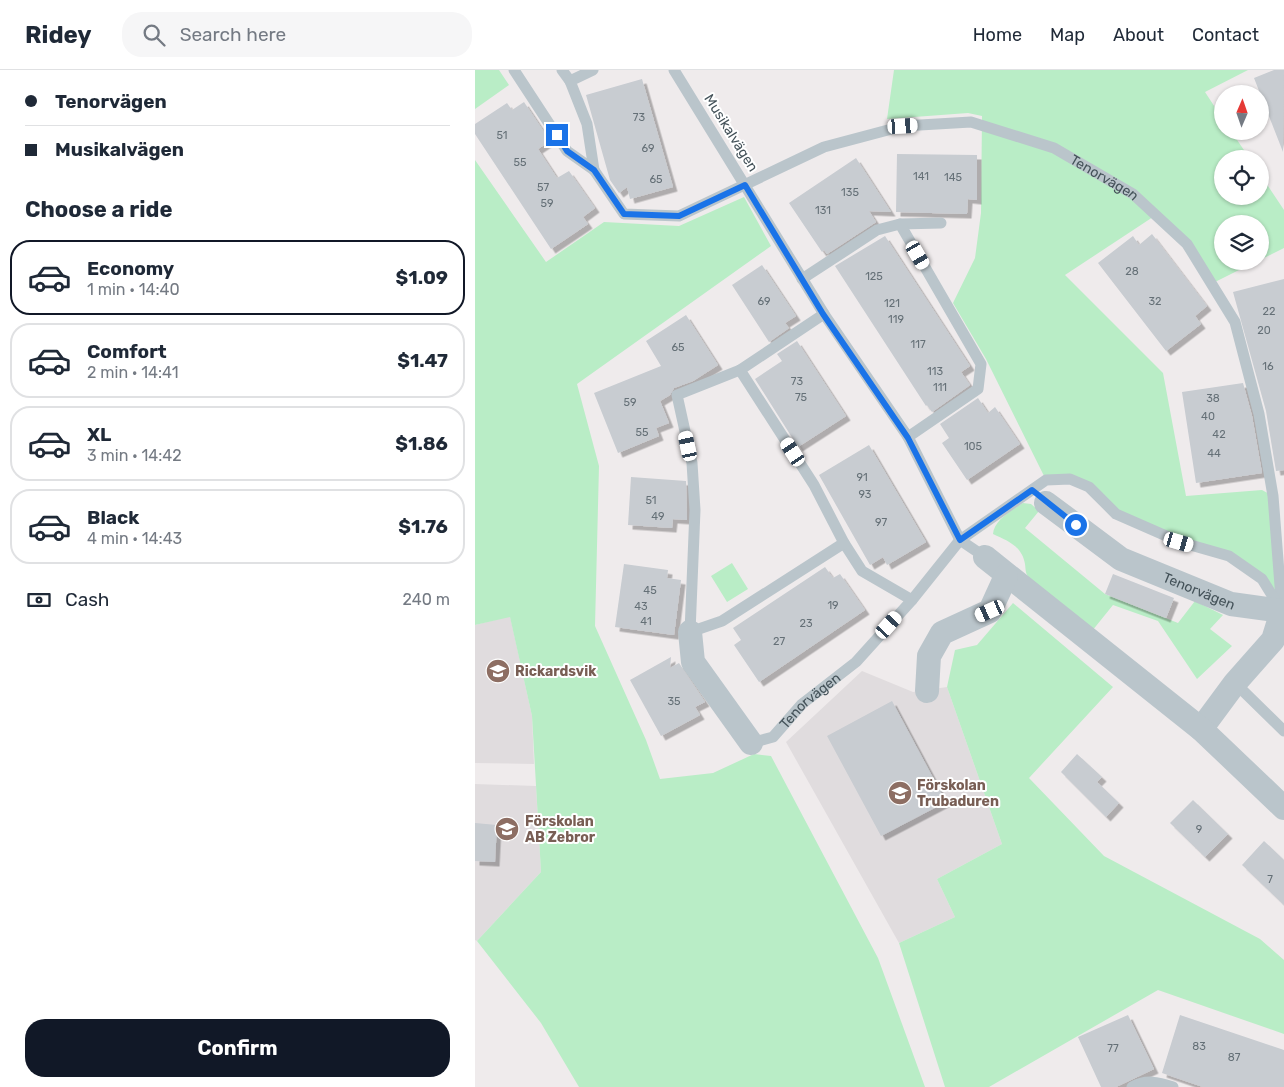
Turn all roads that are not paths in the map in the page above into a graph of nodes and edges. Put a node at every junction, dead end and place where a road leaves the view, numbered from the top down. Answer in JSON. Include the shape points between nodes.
{"nodes":[{"id":1,"x":513,"y":70,"type":"edge"},
{"id":2,"x":562,"y":70,"type":"edge"},
{"id":3,"x":593,"y":70,"type":"edge"},
{"id":4,"x":674,"y":70,"type":"edge"},
{"id":5,"x":570,"y":81,"type":"junction"},
{"id":6,"x":594,"y":170,"type":"junction"},
{"id":7,"x":745,"y":185,"type":"junction"},
{"id":8,"x":941,"y":223,"type":"dead end"},
{"id":9,"x":900,"y":224,"type":"junction"},
{"id":10,"x":803,"y":279,"type":"junction"},
{"id":11,"x":823,"y":314,"type":"junction"},
{"id":12,"x":740,"y":370,"type":"junction"},
{"id":13,"x":908,"y":438,"type":"junction"},
{"id":14,"x":1039,"y":496,"type":"junction"},
{"id":15,"x":960,"y":540,"type":"junction"},
{"id":16,"x":844,"y":543,"type":"junction"},
{"id":17,"x":985,"y":557,"type":"joint"},
{"id":18,"x":1007,"y":576,"type":"junction"},
{"id":19,"x":912,"y":600,"type":"junction"},
{"id":20,"x":1283,"y":611,"type":"edge"},
{"id":21,"x":690,"y":632,"type":"junction"},
{"id":22,"x":1235,"y":683,"type":"junction"},
{"id":23,"x":927,"y":692,"type":"dead end"},
{"id":24,"x":1201,"y":729,"type":"junction"},
{"id":25,"x":1284,"y":731,"type":"edge"},
{"id":26,"x":751,"y":743,"type":"joint"},
{"id":27,"x":1284,"y":808,"type":"edge"},
{"id":28,"x":1132,"y":1087,"type":"edge"},
{"id":29,"x":1173,"y":1087,"type":"edge"}],
"edges":[{"from":1,"to":6,"type":"lane","name":"Musikalvägen","via":[[567,151]]},
{"from":2,"to":5,"type":"lane","name":"Musikalvägen"},
{"from":3,"to":5,"type":"lane"},
{"from":4,"to":7,"type":"lane","name":"Musikalvägen"},
{"from":5,"to":6,"type":"lane","name":"Musikalvägen","via":[[587,124]]},
{"from":6,"to":7,"type":"lane","name":"Musikalvägen","via":[[624,214],[679,216]]},
{"from":7,"to":10,"type":"lane"},
{"from":7,"to":20,"type":"lane","name":"Tenorvägen","via":[[824,146],[903,126],[971,122],[1054,148],[1133,194],[1187,244],[1235,322],[1259,414],[1273,496]]},
{"from":8,"to":9,"type":"lane"},
{"from":9,"to":10,"type":"lane","via":[[877,230]]},
{"from":9,"to":13,"type":"lane","via":[[981,364],[978,389]]},
{"from":10,"to":11,"type":"lane"},
{"from":11,"to":12,"type":"lane","name":"Tenorvägen"},
{"from":11,"to":13,"type":"lane"},
{"from":12,"to":16,"type":"lane","via":[[814,485]]},
{"from":12,"to":21,"type":"lane","name":"Tenorvägen","via":[[677,395],[692,463],[695,510]]},
{"from":13,"to":15,"type":"lane"},
{"from":14,"to":15,"type":"lane","name":"Tenorvägen"},
{"from":14,"to":20,"type":"street","name":"Tenorvägen","via":[[1121,559],[1231,604]]},
{"from":14,"to":20,"type":"lane","name":"Tenorvägen","via":[[1046,480],[1070,479],[1089,487],[1115,514],[1179,542],[1229,556],[1261,579]]},
{"from":15,"to":17,"type":"lane"},
{"from":15,"to":19,"type":"lane","name":"Tenorvägen"},
{"from":16,"to":19,"type":"lane","via":[[862,571]]},
{"from":16,"to":21,"type":"lane","via":[[722,621]]},
{"from":17,"to":18,"type":"street"},
{"from":18,"to":23,"type":"street","via":[[990,611],[942,633],[929,656]]},
{"from":18,"to":24,"type":"street"},
{"from":19,"to":26,"type":"lane","name":"Tenorvägen","via":[[856,662],[802,704],[773,737]]},
{"from":20,"to":22,"type":"street","name":"Tenorvägen","via":[[1273,640]]},
{"from":21,"to":26,"type":"street","name":"Tenorvägen","via":[[693,662]]},
{"from":22,"to":24,"type":"street","name":"Tenorvägen"},
{"from":22,"to":25,"type":"lane"},
{"from":24,"to":27,"type":"street"},
{"from":28,"to":29,"type":"lane","via":[[1142,1082],[1158,1082]]}]}
